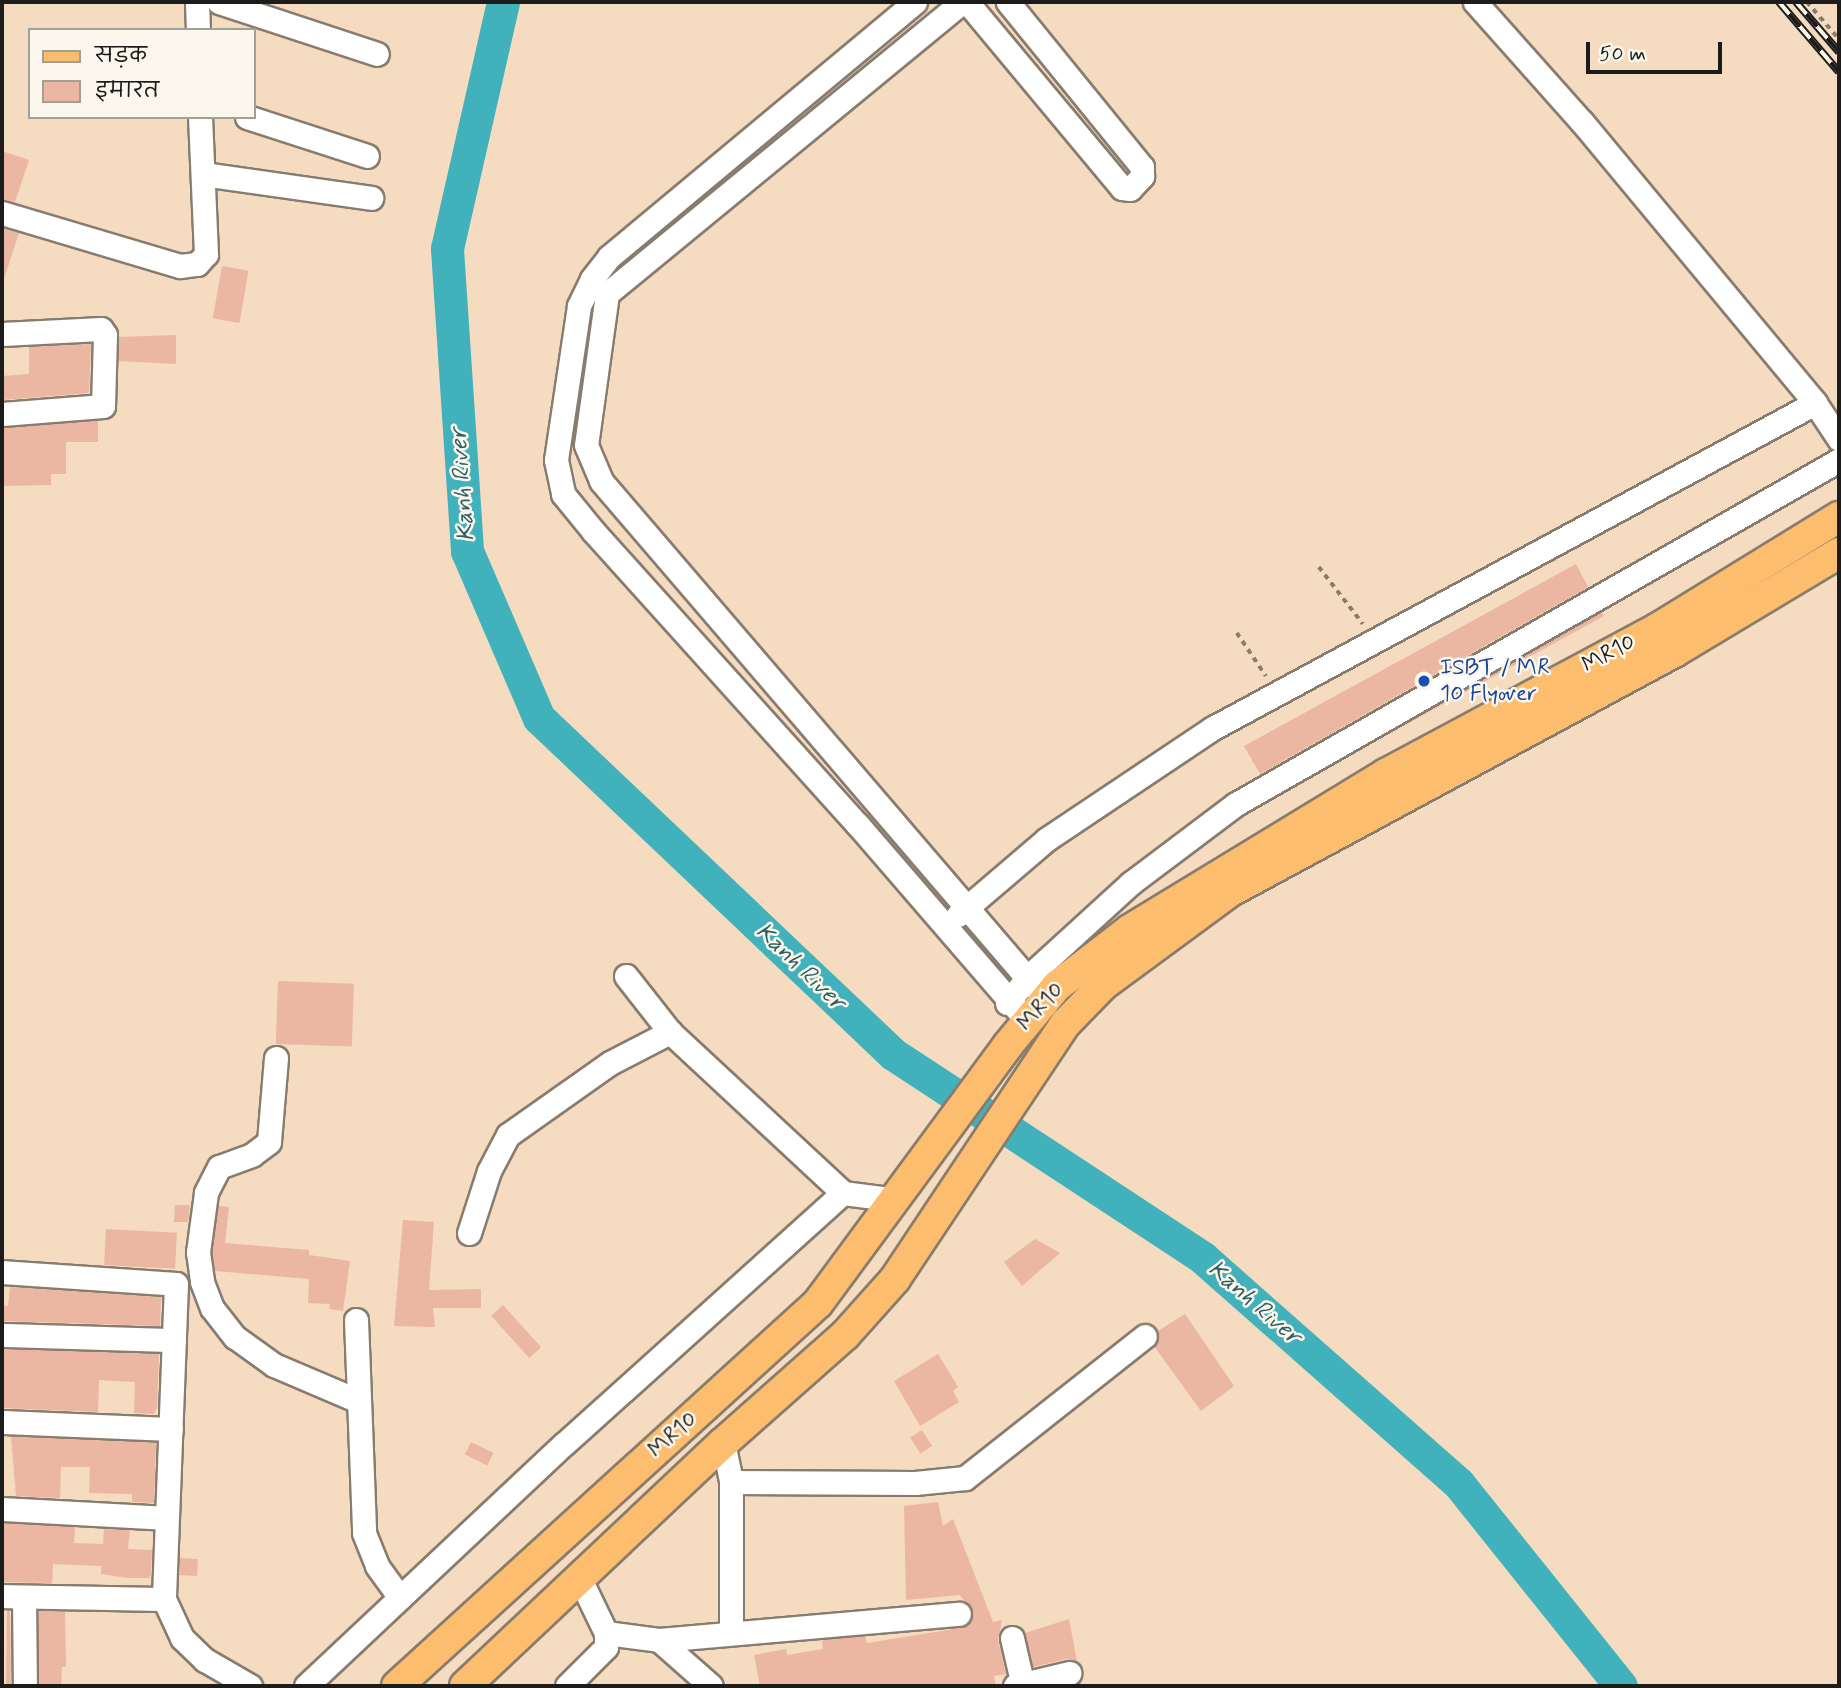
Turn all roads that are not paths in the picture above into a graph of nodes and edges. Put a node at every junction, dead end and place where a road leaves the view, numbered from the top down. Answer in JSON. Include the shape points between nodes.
{"nodes":[{"id":1,"x":197,"y":2,"type":"edge"},
{"id":2,"x":219,"y":2,"type":"edge"},
{"id":3,"x":915,"y":2,"type":"edge"},
{"id":4,"x":962,"y":2,"type":"edge"},
{"id":5,"x":967,"y":2,"type":"edge"},
{"id":6,"x":1008,"y":2,"type":"edge"},
{"id":7,"x":1475,"y":2,"type":"edge"},
{"id":8,"x":198,"y":28,"type":"edge"},
{"id":9,"x":377,"y":54,"type":"dead end"},
{"id":10,"x":200,"y":119,"type":"edge"},
{"id":11,"x":253,"y":119,"type":"edge"},
{"id":12,"x":367,"y":156,"type":"dead end"},
{"id":13,"x":202,"y":174,"type":"junction"},
{"id":14,"x":371,"y":198,"type":"dead end"},
{"id":15,"x":2,"y":213,"type":"edge"},
{"id":16,"x":2,"y":334,"type":"edge"},
{"id":17,"x":1815,"y":403,"type":"junction"},
{"id":18,"x":2,"y":414,"type":"edge"},
{"id":19,"x":1839,"y":439,"type":"edge"},
{"id":20,"x":1839,"y":460,"type":"edge"},
{"id":21,"x":1839,"y":517,"type":"edge"},
{"id":22,"x":1839,"y":553,"type":"edge"},
{"id":23,"x":1668,"y":639,"type":"junction"},
{"id":24,"x":969,"y":906,"type":"junction"},
{"id":25,"x":943,"y":927,"type":"junction"},
{"id":26,"x":626,"y":976,"type":"dead end"},
{"id":27,"x":1027,"y":1000,"type":"junction"},
{"id":28,"x":670,"y":1032,"type":"junction"},
{"id":29,"x":276,"y":1058,"type":"dead end"},
{"id":30,"x":844,"y":1194,"type":"junction"},
{"id":31,"x":897,"y":1199,"type":"junction"},
{"id":32,"x":468,"y":1233,"type":"dead end"},
{"id":33,"x":2,"y":1272,"type":"edge"},
{"id":34,"x":356,"y":1320,"type":"dead end"},
{"id":35,"x":2,"y":1335,"type":"edge"},
{"id":36,"x":1145,"y":1336,"type":"dead end"},
{"id":37,"x":174,"y":1340,"type":"junction"},
{"id":38,"x":356,"y":1400,"type":"junction"},
{"id":39,"x":2,"y":1422,"type":"edge"},
{"id":40,"x":170,"y":1429,"type":"junction"},
{"id":41,"x":723,"y":1443,"type":"junction"},
{"id":42,"x":731,"y":1482,"type":"junction"},
{"id":43,"x":2,"y":1509,"type":"edge"},
{"id":44,"x":166,"y":1518,"type":"junction"},
{"id":45,"x":581,"y":1581,"type":"junction"},
{"id":46,"x":13,"y":1596,"type":"edge"},
{"id":47,"x":400,"y":1598,"type":"junction"},
{"id":48,"x":164,"y":1599,"type":"junction"},
{"id":49,"x":959,"y":1614,"type":"dead end"},
{"id":50,"x":606,"y":1633,"type":"junction"},
{"id":51,"x":730,"y":1633,"type":"junction"},
{"id":52,"x":1012,"y":1638,"type":"dead end"},
{"id":53,"x":659,"y":1640,"type":"junction"},
{"id":54,"x":1069,"y":1673,"type":"dead end"},
{"id":55,"x":25,"y":1686,"type":"edge"},
{"id":56,"x":250,"y":1686,"type":"edge"},
{"id":57,"x":306,"y":1686,"type":"edge"},
{"id":58,"x":397,"y":1686,"type":"edge"},
{"id":59,"x":465,"y":1686,"type":"edge"},
{"id":60,"x":567,"y":1686,"type":"edge"},
{"id":61,"x":711,"y":1686,"type":"edge"},
{"id":62,"x":1020,"y":1686,"type":"edge"}],
"edges":[{"from":1,"to":8,"type":"street"},
{"from":2,"to":9,"type":"street"},
{"from":3,"to":25,"type":"street","via":[[609,257],[579,306],[556,460],[563,494],[594,532],[858,825]]},
{"from":4,"to":24,"type":"street","via":[[607,294],[586,445],[601,481]]},
{"from":5,"to":6,"type":"street","via":[[1122,188],[1130,189],[1142,176],[1142,167]]},
{"from":7,"to":17,"type":"street","via":[[1582,122]]},
{"from":10,"to":13,"type":"street"},
{"from":11,"to":12,"type":"street"},
{"from":13,"to":14,"type":"street"},
{"from":13,"to":15,"type":"street","via":[[206,254],[192,266]]},
{"from":16,"to":18,"type":"street","via":[[101,329],[105,335],[103,406]]},
{"from":17,"to":19,"type":"street"},
{"from":17,"to":24,"type":"street","via":[[1374,639],[1134,777],[1047,839]]},
{"from":20,"to":27,"type":"street","via":[[1236,804],[1131,883]]},
{"from":21,"to":23,"type":"main road","name":"MR10"},
{"from":22,"to":23,"type":"main road","name":"MR10"},
{"from":23,"to":27,"type":"main road","name":"MR10","via":[[1339,802],[1131,929]]},
{"from":23,"to":41,"type":"main road","name":"MR10","via":[[1218,900],[1103,985],[1066,1023],[1038,1062],[895,1279],[845,1335]]},
{"from":24,"to":25,"type":"street"},
{"from":24,"to":27,"type":"street"},
{"from":25,"to":27,"type":"street"},
{"from":26,"to":28,"type":"street"},
{"from":27,"to":31,"type":"main road","name":"MR10","via":[[1008,1045]]},
{"from":28,"to":30,"type":"street"},
{"from":28,"to":32,"type":"street","via":[[610,1063],[508,1135],[489,1171]]},
{"from":29,"to":38,"type":"street","via":[[269,1142],[252,1155],[219,1167],[206,1193],[198,1252],[202,1282],[212,1308],[235,1336],[274,1365]]},
{"from":30,"to":31,"type":"street"},
{"from":30,"to":47,"type":"street","via":[[564,1444]]},
{"from":31,"to":58,"type":"main road","name":"MR10","via":[[818,1303]]},
{"from":33,"to":37,"type":"street","via":[[176,1284]]},
{"from":34,"to":38,"type":"street"},
{"from":35,"to":37,"type":"street"},
{"from":36,"to":42,"type":"street","via":[[965,1478],[915,1483]]},
{"from":37,"to":40,"type":"street"},
{"from":38,"to":47,"type":"street","via":[[364,1533],[377,1566]]},
{"from":39,"to":40,"type":"street"},
{"from":40,"to":44,"type":"street"},
{"from":41,"to":42,"type":"street"},
{"from":41,"to":45,"type":"main road","name":"MR10"},
{"from":42,"to":51,"type":"street"},
{"from":43,"to":44,"type":"street"},
{"from":44,"to":48,"type":"street"},
{"from":45,"to":50,"type":"street"},
{"from":45,"to":59,"type":"main road","name":"MR10"},
{"from":46,"to":48,"type":"street"},
{"from":46,"to":55,"type":"street"},
{"from":47,"to":57,"type":"street"},
{"from":48,"to":56,"type":"street","via":[[182,1638],[205,1660]]},
{"from":49,"to":51,"type":"street"},
{"from":50,"to":53,"type":"street"},
{"from":50,"to":60,"type":"street","via":[[603,1654]]},
{"from":51,"to":53,"type":"street"},
{"from":52,"to":62,"type":"street"},
{"from":53,"to":61,"type":"street"},
{"from":54,"to":62,"type":"street"}]}
